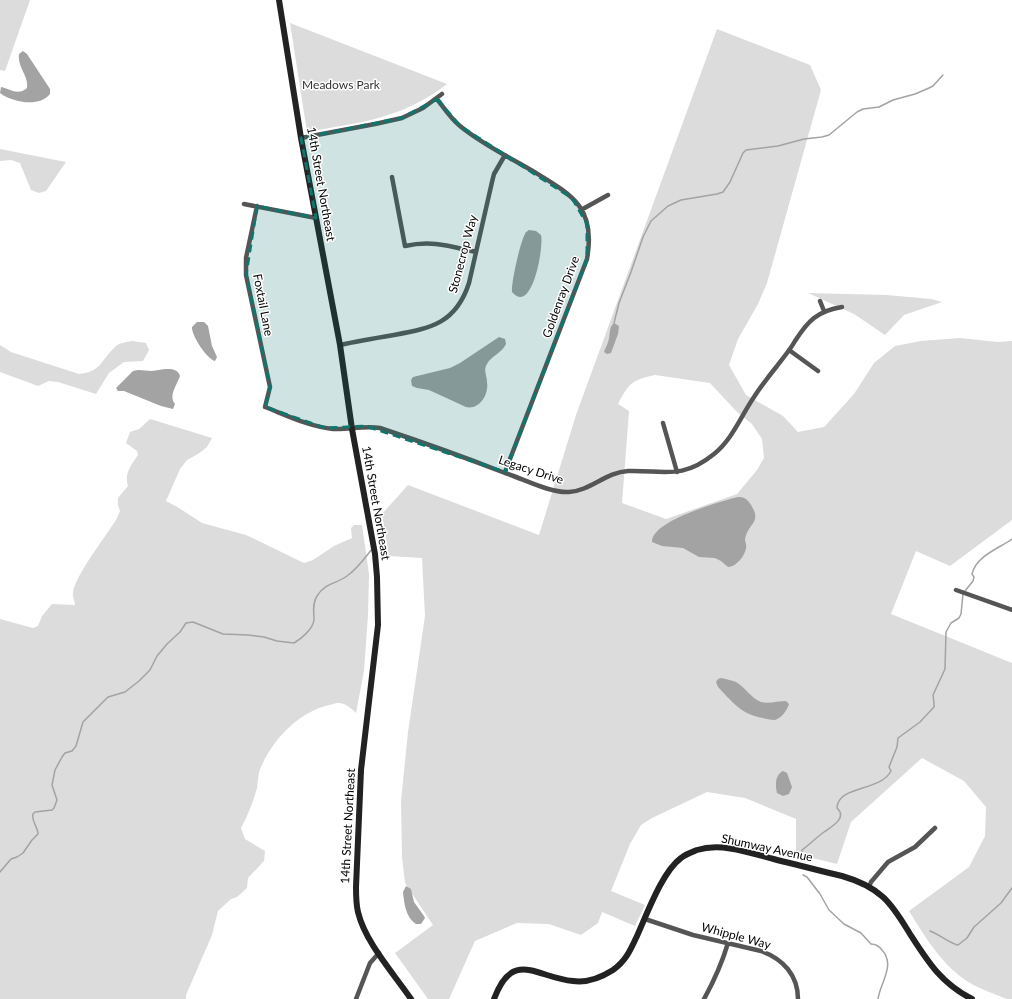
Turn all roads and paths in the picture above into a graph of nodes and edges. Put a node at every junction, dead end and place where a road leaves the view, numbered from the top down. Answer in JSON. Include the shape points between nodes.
{"nodes":[{"id":1,"x":279,"y":0,"type":"edge"},
{"id":2,"x":442,"y":94,"type":"dead end"},
{"id":3,"x":437,"y":99,"type":"junction"},
{"id":4,"x":301,"y":138,"type":"junction"},
{"id":5,"x":505,"y":155,"type":"junction"},
{"id":6,"x":392,"y":177,"type":"dead end"},
{"id":7,"x":608,"y":195,"type":"dead end"},
{"id":8,"x":244,"y":204,"type":"dead end"},
{"id":9,"x":257,"y":206,"type":"junction"},
{"id":10,"x":581,"y":210,"type":"junction"},
{"id":11,"x":316,"y":218,"type":"junction"},
{"id":12,"x":476,"y":252,"type":"junction"},
{"id":13,"x":820,"y":301,"type":"dead end"},
{"id":14,"x":842,"y":307,"type":"dead end"},
{"id":15,"x":824,"y":311,"type":"junction"},
{"id":16,"x":340,"y":345,"type":"junction"},
{"id":17,"x":790,"y":350,"type":"junction"},
{"id":18,"x":818,"y":371,"type":"dead end"},
{"id":19,"x":265,"y":407,"type":"joint"},
{"id":20,"x":663,"y":423,"type":"dead end"},
{"id":21,"x":352,"y":429,"type":"junction"},
{"id":22,"x":505,"y":472,"type":"junction"},
{"id":23,"x":677,"y":472,"type":"junction"},
{"id":24,"x":956,"y":590,"type":"dead end"},
{"id":25,"x":1012,"y":610,"type":"edge"},
{"id":26,"x":935,"y":828,"type":"dead end"},
{"id":27,"x":869,"y":887,"type":"junction"},
{"id":28,"x":645,"y":919,"type":"junction"},
{"id":29,"x":728,"y":943,"type":"junction"},
{"id":30,"x":379,"y":953,"type":"junction"},
{"id":31,"x":356,"y":999,"type":"edge"},
{"id":32,"x":411,"y":999,"type":"edge"},
{"id":33,"x":494,"y":999,"type":"edge"},
{"id":34,"x":704,"y":999,"type":"edge"},
{"id":35,"x":798,"y":999,"type":"edge"},
{"id":36,"x":972,"y":999,"type":"edge"}],
"edges":[{"from":1,"to":4,"type":"street","name":"14th Street Northeast"},
{"from":2,"to":3,"type":"street"},
{"from":3,"to":4,"type":"street","via":[[402,118]]},
{"from":3,"to":5,"type":"street","name":"Goldenray Drive","via":[[460,126]]},
{"from":4,"to":11,"type":"street","name":"14th Street Northeast"},
{"from":5,"to":10,"type":"street","name":"Goldenray Drive","via":[[568,193]]},
{"from":5,"to":12,"type":"street","name":"Stonecrop Way","via":[[494,174]]},
{"from":6,"to":12,"type":"street","via":[[405,246],[428,243]]},
{"from":7,"to":10,"type":"street"},
{"from":8,"to":9,"type":"street"},
{"from":9,"to":11,"type":"street"},
{"from":9,"to":19,"type":"street","name":"Foxtail Lane","via":[[246,258],[246,275],[270,387]]},
{"from":10,"to":22,"type":"street","name":"Goldenray Drive","via":[[589,232],[587,259]]},
{"from":11,"to":16,"type":"street","name":"14th Street Northeast"},
{"from":12,"to":16,"type":"street","name":"Stonecrop Way","via":[[466,291],[458,307],[442,321],[424,329]]},
{"from":13,"to":15,"type":"street"},
{"from":14,"to":15,"type":"street","name":"Legacy Drive"},
{"from":15,"to":17,"type":"street","name":"Legacy Drive","via":[[806,325]]},
{"from":16,"to":21,"type":"street","name":"14th Street Northeast"},
{"from":17,"to":18,"type":"street"},
{"from":17,"to":23,"type":"street","name":"Legacy Drive","via":[[754,396],[719,450],[696,466]]},
{"from":19,"to":21,"type":"street","name":"Legacy Drive","via":[[319,426]]},
{"from":20,"to":23,"type":"street"},
{"from":21,"to":22,"type":"street","name":"Legacy Drive","via":[[366,426],[380,428]]},
{"from":21,"to":30,"type":"street","name":"14th Street Northeast","via":[[375,554],[378,607],[361,770],[356,899],[366,934]]},
{"from":22,"to":23,"type":"street","name":"Legacy Drive","via":[[546,488],[568,492],[578,491],[626,471]]},
{"from":24,"to":25,"type":"street"},
{"from":26,"to":27,"type":"street","via":[[915,847],[888,862]]},
{"from":27,"to":28,"type":"street","name":"Shumway Avenue","via":[[842,876],[744,852],[706,848],[689,853],[675,863],[662,882]]},
{"from":27,"to":36,"type":"street","name":"Shumway Avenue","via":[[895,910],[934,969],[950,986]]},
{"from":28,"to":29,"type":"street","name":"Whipple Way"},
{"from":28,"to":33,"type":"street","name":"Shumway Avenue","via":[[624,961],[607,974],[599,978],[574,981],[525,969],[516,970],[503,980]]},
{"from":29,"to":34,"type":"street","via":[[719,970]]},
{"from":29,"to":35,"type":"street","name":"Whipple Way","via":[[762,951],[778,959],[795,981]]},
{"from":30,"to":31,"type":"street","via":[[370,963]]},
{"from":30,"to":32,"type":"street","name":"14th Street Northeast"}]}
